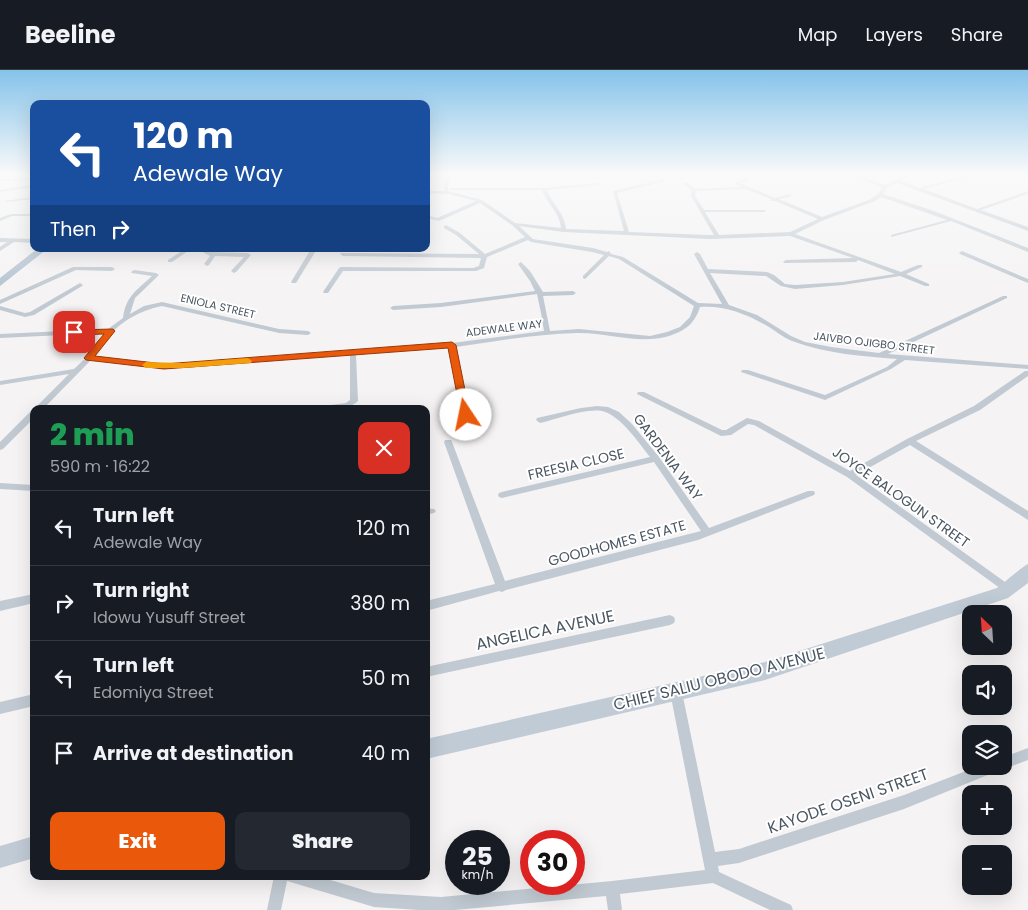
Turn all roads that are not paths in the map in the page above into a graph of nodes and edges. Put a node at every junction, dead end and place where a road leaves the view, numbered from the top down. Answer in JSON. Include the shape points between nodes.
{"nodes":[{"id":1,"x":452,"y":213,"type":"edge"},
{"id":2,"x":498,"y":213,"type":"edge"},
{"id":3,"x":560,"y":213,"type":"edge"},
{"id":4,"x":621,"y":213,"type":"edge"},
{"id":5,"x":703,"y":213,"type":"edge"},
{"id":6,"x":807,"y":213,"type":"edge"},
{"id":7,"x":838,"y":213,"type":"edge"},
{"id":8,"x":932,"y":213,"type":"edge"},
{"id":9,"x":986,"y":213,"type":"edge"},
{"id":10,"x":30,"y":215,"type":"edge"},
{"id":11,"x":430,"y":217,"type":"edge"},
{"id":12,"x":822,"y":219,"type":"junction"},
{"id":13,"x":0,"y":220,"type":"edge"},
{"id":14,"x":951,"y":220,"type":"junction"},
{"id":15,"x":514,"y":224,"type":"junction"},
{"id":16,"x":446,"y":227,"type":"dead end"},
{"id":17,"x":1028,"y":229,"type":"edge"},
{"id":18,"x":564,"y":230,"type":"junction"},
{"id":19,"x":627,"y":233,"type":"junction"},
{"id":20,"x":791,"y":234,"type":"junction"},
{"id":21,"x":717,"y":236,"type":"junction"},
{"id":22,"x":893,"y":236,"type":"dead end"},
{"id":23,"x":527,"y":238,"type":"junction"},
{"id":24,"x":0,"y":240,"type":"edge"},
{"id":25,"x":14,"y":240,"type":"junction"},
{"id":26,"x":30,"y":241,"type":"edge"},
{"id":27,"x":0,"y":249,"type":"edge"},
{"id":28,"x":1028,"y":250,"type":"edge"},
{"id":29,"x":32,"y":252,"type":"edge"},
{"id":30,"x":38,"y":252,"type":"edge"},
{"id":31,"x":183,"y":252,"type":"edge"},
{"id":32,"x":207,"y":252,"type":"edge"},
{"id":33,"x":250,"y":252,"type":"edge"},
{"id":34,"x":312,"y":252,"type":"edge"},
{"id":35,"x":410,"y":252,"type":"edge"},
{"id":36,"x":609,"y":253,"type":"junction"},
{"id":37,"x":962,"y":253,"type":"dead end"},
{"id":38,"x":211,"y":254,"type":"junction"},
{"id":39,"x":343,"y":254,"type":"dead end"},
{"id":40,"x":697,"y":254,"type":"dead end"},
{"id":41,"x":248,"y":255,"type":"junction"},
{"id":42,"x":412,"y":255,"type":"junction"},
{"id":43,"x":484,"y":256,"type":"junction"},
{"id":44,"x":170,"y":260,"type":"dead end"},
{"id":45,"x":863,"y":260,"type":"junction"},
{"id":46,"x":786,"y":262,"type":"dead end"},
{"id":47,"x":207,"y":264,"type":"dead end"},
{"id":48,"x":521,"y":264,"type":"dead end"},
{"id":49,"x":920,"y":266,"type":"dead end"},
{"id":50,"x":112,"y":269,"type":"dead end"},
{"id":51,"x":707,"y":271,"type":"junction"},
{"id":52,"x":134,"y":272,"type":"dead end"},
{"id":53,"x":234,"y":272,"type":"dead end"},
{"id":54,"x":902,"y":274,"type":"junction"},
{"id":55,"x":585,"y":277,"type":"dead end"},
{"id":56,"x":0,"y":278,"type":"edge"},
{"id":57,"x":1028,"y":281,"type":"edge"},
{"id":58,"x":294,"y":282,"type":"dead end"},
{"id":59,"x":0,"y":283,"type":"edge"},
{"id":60,"x":927,"y":285,"type":"dead end"},
{"id":61,"x":80,"y":286,"type":"dead end"},
{"id":62,"x":326,"y":292,"type":"dead end"},
{"id":63,"x":541,"y":293,"type":"junction"},
{"id":64,"x":574,"y":293,"type":"dead end"},
{"id":65,"x":1005,"y":297,"type":"dead end"},
{"id":66,"x":0,"y":302,"type":"edge"},
{"id":67,"x":697,"y":305,"type":"junction"},
{"id":68,"x":726,"y":306,"type":"junction"},
{"id":69,"x":0,"y":308,"type":"edge"},
{"id":70,"x":393,"y":308,"type":"dead end"},
{"id":71,"x":126,"y":319,"type":"junction"},
{"id":72,"x":110,"y":331,"type":"junction"},
{"id":73,"x":308,"y":332,"type":"dead end"},
{"id":74,"x":547,"y":333,"type":"junction"},
{"id":75,"x":0,"y":336,"type":"edge"},
{"id":76,"x":452,"y":345,"type":"junction"},
{"id":77,"x":353,"y":354,"type":"junction"},
{"id":78,"x":881,"y":355,"type":"junction"},
{"id":79,"x":89,"y":358,"type":"junction"},
{"id":80,"x":902,"y":359,"type":"junction"},
{"id":81,"x":1028,"y":367,"type":"edge"},
{"id":82,"x":75,"y":371,"type":"junction"},
{"id":83,"x":745,"y":372,"type":"dead end"},
{"id":84,"x":1028,"y":373,"type":"edge"},
{"id":85,"x":0,"y":383,"type":"edge"},
{"id":86,"x":640,"y":394,"type":"dead end"},
{"id":87,"x":42,"y":405,"type":"edge"},
{"id":88,"x":355,"y":405,"type":"edge"},
{"id":89,"x":466,"y":415,"type":"dead end"},
{"id":90,"x":30,"y":417,"type":"edge"},
{"id":91,"x":540,"y":420,"type":"dead end"},
{"id":92,"x":910,"y":441,"type":"junction"},
{"id":93,"x":448,"y":442,"type":"dead end"},
{"id":94,"x":0,"y":447,"type":"edge"},
{"id":95,"x":656,"y":460,"type":"junction"},
{"id":96,"x":850,"y":475,"type":"junction"},
{"id":97,"x":0,"y":486,"type":"edge"},
{"id":98,"x":30,"y":488,"type":"edge"},
{"id":99,"x":810,"y":494,"type":"dead end"},
{"id":100,"x":502,"y":496,"type":"dead end"},
{"id":101,"x":1028,"y":516,"type":"edge"},
{"id":102,"x":707,"y":533,"type":"junction"},
{"id":103,"x":1021,"y":582,"type":"edge"},
{"id":104,"x":502,"y":588,"type":"junction"},
{"id":105,"x":30,"y":599,"type":"edge"},
{"id":106,"x":430,"y":605,"type":"edge"},
{"id":107,"x":0,"y":606,"type":"edge"},
{"id":108,"x":670,"y":620,"type":"dead end"},
{"id":109,"x":430,"y":671,"type":"edge"},
{"id":110,"x":676,"y":692,"type":"junction"},
{"id":111,"x":30,"y":701,"type":"edge"},
{"id":112,"x":0,"y":708,"type":"edge"},
{"id":113,"x":430,"y":748,"type":"edge"},
{"id":114,"x":1028,"y":754,"type":"edge"},
{"id":115,"x":1012,"y":760,"type":"edge"},
{"id":116,"x":973,"y":775,"type":"edge"},
{"id":117,"x":30,"y":848,"type":"edge"},
{"id":118,"x":0,"y":857,"type":"edge"},
{"id":119,"x":710,"y":860,"type":"junction"},
{"id":120,"x":713,"y":876,"type":"junction"},
{"id":121,"x":280,"y":880,"type":"edge"},
{"id":122,"x":306,"y":880,"type":"edge"},
{"id":123,"x":612,"y":888,"type":"junction"},
{"id":124,"x":441,"y":907,"type":"edge"},
{"id":125,"x":274,"y":910,"type":"edge"},
{"id":126,"x":615,"y":910,"type":"edge"},
{"id":127,"x":786,"y":910,"type":"edge"}],
"edges":[{"from":1,"to":11,"type":"street","via":[[437,220]]},
{"from":2,"to":15,"type":"street"},
{"from":3,"to":18,"type":"street"},
{"from":4,"to":19,"type":"street"},
{"from":5,"to":21,"type":"street"},
{"from":6,"to":12,"type":"street"},
{"from":7,"to":12,"type":"street"},
{"from":8,"to":14,"type":"street"},
{"from":9,"to":17,"type":"street"},
{"from":10,"to":13,"type":"street","via":[[11,215]]},
{"from":12,"to":20,"type":"street"},
{"from":14,"to":22,"type":"street"},
{"from":14,"to":28,"type":"street"},
{"from":15,"to":18,"type":"street"},
{"from":15,"to":23,"type":"street"},
{"from":16,"to":43,"type":"street"},
{"from":18,"to":19,"type":"street"},
{"from":19,"to":21,"type":"street"},
{"from":20,"to":21,"type":"street"},
{"from":20,"to":45,"type":"street"},
{"from":23,"to":36,"type":"street"},
{"from":23,"to":43,"type":"street"},
{"from":24,"to":25,"type":"street"},
{"from":25,"to":26,"type":"street"},
{"from":25,"to":27,"type":"street"},
{"from":29,"to":56,"type":"main road"},
{"from":30,"to":59,"type":"main road"},
{"from":31,"to":44,"type":"street"},
{"from":32,"to":38,"type":"street"},
{"from":33,"to":41,"type":"street"},
{"from":34,"to":58,"type":"street"},
{"from":35,"to":42,"type":"street"},
{"from":36,"to":55,"type":"street"},
{"from":36,"to":67,"type":"street"},
{"from":37,"to":57,"type":"street"},
{"from":38,"to":41,"type":"street"},
{"from":38,"to":47,"type":"street"},
{"from":39,"to":42,"type":"street"},
{"from":40,"to":51,"type":"street"},
{"from":41,"to":53,"type":"street"},
{"from":42,"to":43,"type":"street"},
{"from":43,"to":62,"type":"street","via":[[482,267],[474,270],[341,269]]},
{"from":45,"to":46,"type":"street"},
{"from":45,"to":54,"type":"street"},
{"from":48,"to":63,"type":"street"},
{"from":49,"to":54,"type":"street"},
{"from":50,"to":66,"type":"street","via":[[75,268]]},
{"from":51,"to":54,"type":"street","via":[[766,274],[781,284],[792,286]]},
{"from":51,"to":68,"type":"street"},
{"from":52,"to":71,"type":"street","via":[[156,275],[127,303]]},
{"from":54,"to":60,"type":"street"},
{"from":61,"to":69,"type":"street","via":[[32,314]]},
{"from":63,"to":64,"type":"street"},
{"from":63,"to":70,"type":"street"},
{"from":63,"to":74,"type":"street"},
{"from":65,"to":78,"type":"street"},
{"from":67,"to":68,"type":"street","name":"JAIVBO OJIGBO STREET"},
{"from":67,"to":74,"type":"street","name":"ADEWALE WAY","via":[[693,318],[682,328],[650,338],[579,331]]},
{"from":68,"to":78,"type":"street","name":"JAIVBO OJIGBO STREET","via":[[759,319],[803,343]]},
{"from":71,"to":72,"type":"street"},
{"from":71,"to":73,"type":"street","name":"ENIOLA STREET","via":[[146,307],[162,304],[279,331]]},
{"from":72,"to":75,"type":"street"},
{"from":72,"to":79,"type":"street"},
{"from":74,"to":76,"type":"street","name":"ADEWALE WAY"},
{"from":76,"to":77,"type":"street","name":"ADEWALE WAY"},
{"from":76,"to":89,"type":"street"},
{"from":77,"to":79,"type":"street","name":"ADEWALE WAY","via":[[164,366]]},
{"from":77,"to":88,"type":"street"},
{"from":78,"to":80,"type":"street","name":"JAIVBO OJIGBO STREET"},
{"from":79,"to":82,"type":"street"},
{"from":80,"to":81,"type":"street","name":"JAIVBO OJIGBO STREET"},
{"from":80,"to":83,"type":"street","via":[[825,398]]},
{"from":82,"to":85,"type":"street"},
{"from":82,"to":87,"type":"street"},
{"from":84,"to":92,"type":"street","via":[[977,408]]},
{"from":86,"to":96,"type":"street","name":"JOYCE BALOGUN STREET","via":[[721,433],[728,433],[747,421],[756,423]]},
{"from":90,"to":94,"type":"street"},
{"from":91,"to":95,"type":"street","name":"GARDENIA WAY","via":[[594,409],[610,410],[625,421]]},
{"from":92,"to":96,"type":"street"},
{"from":92,"to":101,"type":"street"},
{"from":93,"to":104,"type":"street"},
{"from":95,"to":100,"type":"street","name":"FREESIA CLOSE"},
{"from":95,"to":102,"type":"street","name":"GARDENIA WAY"},
{"from":96,"to":103,"type":"street","name":"JOYCE BALOGUN STREET"},
{"from":97,"to":98,"type":"street"},
{"from":99,"to":102,"type":"street","name":"GOODHOMES ESTATE"},
{"from":102,"to":104,"type":"street","name":"GOODHOMES ESTATE"},
{"from":103,"to":110,"type":"street","name":"CHIEF SALIU OBODO AVENUE","via":[[883,634],[764,671]]},
{"from":104,"to":106,"type":"street","name":"GOODHOMES ESTATE"},
{"from":105,"to":107,"type":"street"},
{"from":108,"to":109,"type":"street","name":"ANGELICA AVENUE"},
{"from":110,"to":113,"type":"street","name":"CHIEF SALIU OBODO AVENUE"},
{"from":110,"to":119,"type":"street"},
{"from":111,"to":112,"type":"street"},
{"from":114,"to":115,"type":"street"},
{"from":116,"to":119,"type":"street","name":"KAYODE OSENI STREET","via":[[904,802],[739,856]]},
{"from":117,"to":118,"type":"street"},
{"from":119,"to":120,"type":"street"},
{"from":120,"to":123,"type":"street"},
{"from":120,"to":127,"type":"street"},
{"from":121,"to":125,"type":"street"},
{"from":122,"to":124,"type":"street","via":[[374,900]]},
{"from":123,"to":124,"type":"street"},
{"from":123,"to":126,"type":"street"}]}
